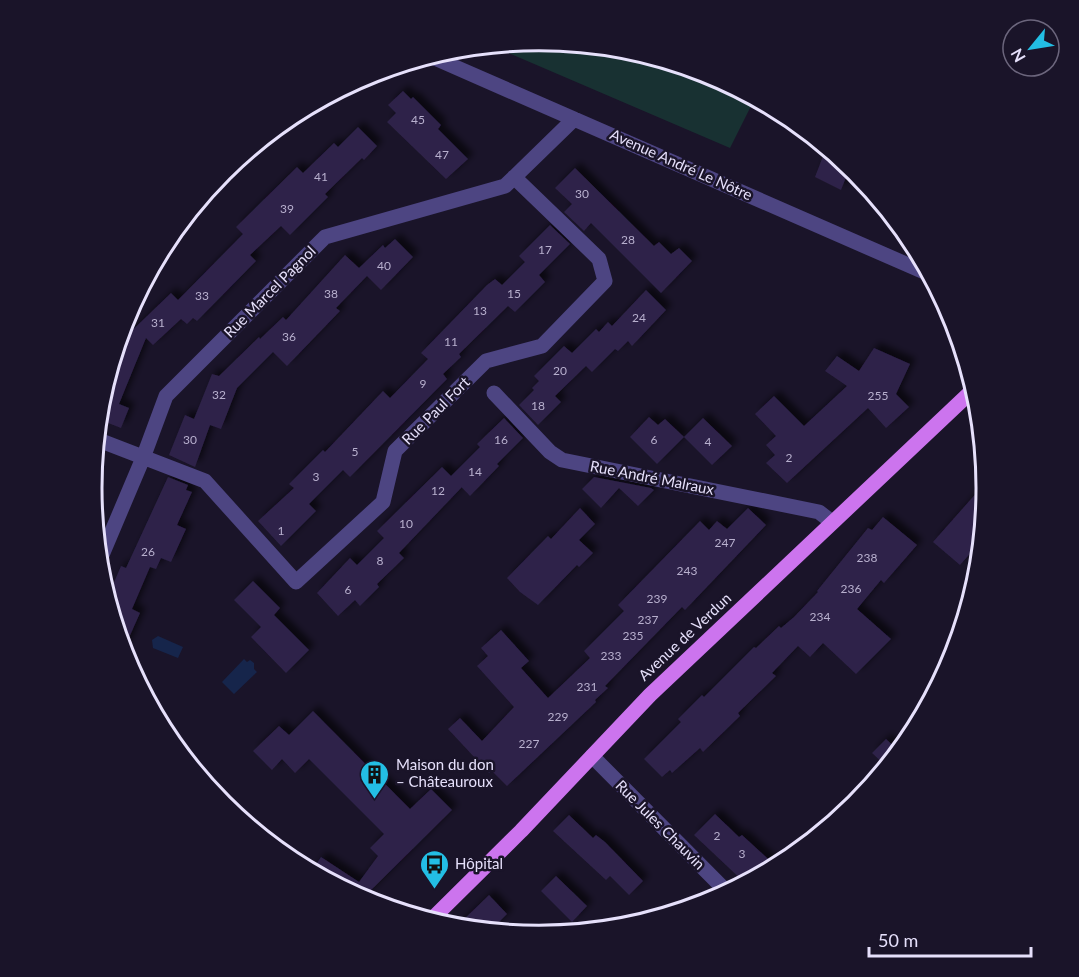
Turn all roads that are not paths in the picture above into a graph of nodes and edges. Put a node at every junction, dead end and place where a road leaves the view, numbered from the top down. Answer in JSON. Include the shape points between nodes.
{"nodes":[{"id":1,"x":443,"y":62,"type":"edge"},
{"id":2,"x":574,"y":118,"type":"junction"},
{"id":3,"x":514,"y":177,"type":"junction"},
{"id":4,"x":918,"y":270,"type":"edge"},
{"id":5,"x":494,"y":393,"type":"dead end"},
{"id":6,"x":967,"y":395,"type":"edge"},
{"id":7,"x":105,"y":443,"type":"edge"},
{"id":8,"x":143,"y":458,"type":"junction"},
{"id":9,"x":832,"y":522,"type":"junction"},
{"id":10,"x":106,"y":546,"type":"edge"},
{"id":11,"x":592,"y":756,"type":"junction"},
{"id":12,"x":721,"y":886,"type":"edge"},
{"id":13,"x":437,"y":914,"type":"edge"}],
"edges":[{"from":1,"to":2,"type":"street","name":"Avenue André Le Nôtre"},
{"from":2,"to":3,"type":"street","name":"Rue Marcel Pagnol"},
{"from":2,"to":4,"type":"street","name":"Avenue André Le Nôtre"},
{"from":3,"to":8,"type":"street","name":"Rue Marcel Pagnol","via":[[505,186],[325,237],[166,396]]},
{"from":3,"to":8,"type":"street","name":"Rue Paul Fort","via":[[599,259],[605,281],[542,346],[486,361],[395,451],[383,502],[297,582],[205,481]]},
{"from":5,"to":9,"type":"street","name":"Rue André Malraux","via":[[562,460],[819,512]]},
{"from":6,"to":9,"type":"main road","name":"Avenue de Verdun"},
{"from":7,"to":8,"type":"street"},
{"from":8,"to":10,"type":"street","name":"Rue Marcel Pagnol"},
{"from":9,"to":11,"type":"main road","name":"Avenue de Verdun","via":[[650,695]]},
{"from":11,"to":12,"type":"street","name":"Rue Jules Chauvin"},
{"from":11,"to":13,"type":"main road","name":"Avenue de Verdun"}]}
